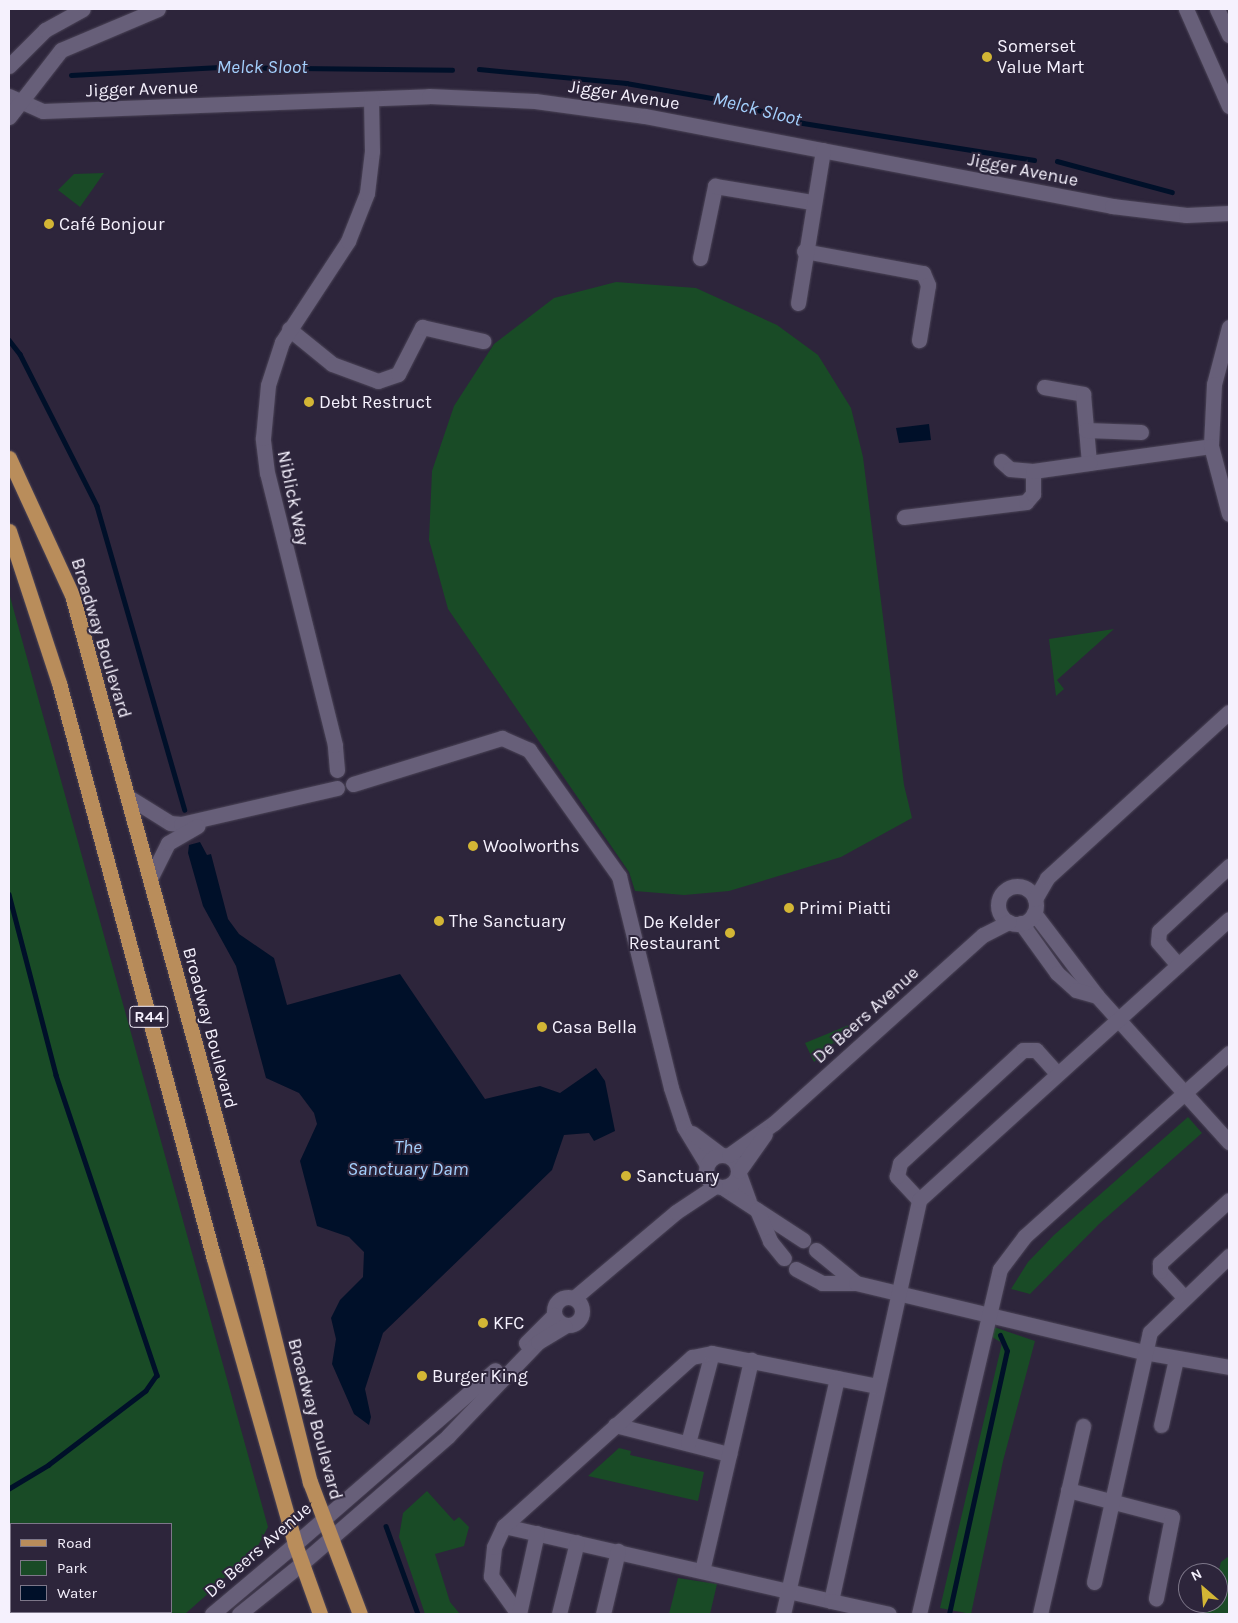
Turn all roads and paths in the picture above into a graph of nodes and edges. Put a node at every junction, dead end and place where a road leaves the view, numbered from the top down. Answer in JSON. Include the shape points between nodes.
{"nodes":[{"id":1,"x":83,"y":9,"type":"edge"},
{"id":2,"x":158,"y":9,"type":"edge"},
{"id":3,"x":1186,"y":9,"type":"edge"},
{"id":4,"x":1217,"y":9,"type":"edge"},
{"id":5,"x":1229,"y":35,"type":"edge"},
{"id":6,"x":9,"y":66,"type":"edge"},
{"id":7,"x":14,"y":99,"type":"edge"},
{"id":8,"x":371,"y":99,"type":"junction"},
{"id":9,"x":1229,"y":106,"type":"edge"},
{"id":10,"x":9,"y":117,"type":"edge"},
{"id":11,"x":823,"y":150,"type":"junction"},
{"id":12,"x":812,"y":202,"type":"junction"},
{"id":13,"x":1229,"y":213,"type":"edge"},
{"id":14,"x":804,"y":251,"type":"junction"},
{"id":15,"x":700,"y":258,"type":"dead end"},
{"id":16,"x":798,"y":303,"type":"dead end"},
{"id":17,"x":1229,"y":328,"type":"edge"},
{"id":18,"x":289,"y":329,"type":"junction"},
{"id":19,"x":919,"y":340,"type":"dead end"},
{"id":20,"x":483,"y":341,"type":"dead end"},
{"id":21,"x":1044,"y":387,"type":"dead end"},
{"id":22,"x":1086,"y":430,"type":"junction"},
{"id":23,"x":1141,"y":432,"type":"dead end"},
{"id":24,"x":1211,"y":446,"type":"junction"},
{"id":25,"x":9,"y":458,"type":"edge"},
{"id":26,"x":1001,"y":461,"type":"dead end"},
{"id":27,"x":1089,"y":463,"type":"junction"},
{"id":28,"x":1033,"y":471,"type":"junction"},
{"id":29,"x":1229,"y":514,"type":"edge"},
{"id":30,"x":904,"y":517,"type":"dead end"},
{"id":31,"x":9,"y":531,"type":"edge"},
{"id":32,"x":1229,"y":712,"type":"edge"},
{"id":33,"x":343,"y":777,"type":"junction"},
{"id":34,"x":130,"y":798,"type":"junction"},
{"id":35,"x":207,"y":821,"type":"junction"},
{"id":36,"x":1229,"y":866,"type":"edge"},
{"id":37,"x":1047,"y":878,"type":"junction"},
{"id":38,"x":150,"y":879,"type":"junction"},
{"id":39,"x":1020,"y":886,"type":"junction"},
{"id":40,"x":1034,"y":906,"type":"junction"},
{"id":41,"x":998,"y":910,"type":"junction"},
{"id":42,"x":1229,"y":919,"type":"edge"},
{"id":43,"x":1015,"y":923,"type":"junction"},
{"id":44,"x":983,"y":935,"type":"junction"},
{"id":45,"x":1052,"y":936,"type":"junction"},
{"id":46,"x":1040,"y":947,"type":"junction"},
{"id":47,"x":1178,"y":965,"type":"junction"},
{"id":48,"x":1098,"y":996,"type":"junction"},
{"id":49,"x":1118,"y":1019,"type":"junction"},
{"id":50,"x":1229,"y":1053,"type":"edge"},
{"id":51,"x":1058,"y":1073,"type":"junction"},
{"id":52,"x":1185,"y":1093,"type":"junction"},
{"id":53,"x":774,"y":1123,"type":"junction"},
{"id":54,"x":684,"y":1127,"type":"junction"},
{"id":55,"x":1229,"y":1142,"type":"edge"},
{"id":56,"x":724,"y":1155,"type":"junction"},
{"id":57,"x":706,"y":1168,"type":"junction"},
{"id":58,"x":739,"y":1172,"type":"junction"},
{"id":59,"x":719,"y":1186,"type":"junction"},
{"id":60,"x":918,"y":1200,"type":"junction"},
{"id":61,"x":1229,"y":1200,"type":"edge"},
{"id":62,"x":753,"y":1206,"type":"junction"},
{"id":63,"x":676,"y":1212,"type":"junction"},
{"id":64,"x":803,"y":1240,"type":"dead end"},
{"id":65,"x":816,"y":1250,"type":"dead end"},
{"id":66,"x":1229,"y":1256,"type":"edge"},
{"id":67,"x":784,"y":1258,"type":"dead end"},
{"id":68,"x":796,"y":1269,"type":"dead end"},
{"id":69,"x":856,"y":1283,"type":"junction"},
{"id":70,"x":897,"y":1294,"type":"junction"},
{"id":71,"x":1183,"y":1296,"type":"junction"},
{"id":72,"x":578,"y":1304,"type":"junction"},
{"id":73,"x":554,"y":1315,"type":"junction"},
{"id":74,"x":986,"y":1316,"type":"junction"},
{"id":75,"x":565,"y":1326,"type":"junction"},
{"id":76,"x":1144,"y":1352,"type":"junction"},
{"id":77,"x":712,"y":1353,"type":"junction"},
{"id":78,"x":1176,"y":1359,"type":"junction"},
{"id":79,"x":750,"y":1360,"type":"junction"},
{"id":80,"x":1229,"y":1367,"type":"edge"},
{"id":81,"x":837,"y":1378,"type":"junction"},
{"id":82,"x":877,"y":1386,"type":"junction"},
{"id":83,"x":615,"y":1424,"type":"junction"},
{"id":84,"x":1161,"y":1425,"type":"dead end"},
{"id":85,"x":1083,"y":1426,"type":"dead end"},
{"id":86,"x":688,"y":1443,"type":"junction"},
{"id":87,"x":729,"y":1454,"type":"junction"},
{"id":88,"x":1068,"y":1490,"type":"junction"},
{"id":89,"x":1112,"y":1501,"type":"junction"},
{"id":90,"x":322,"y":1518,"type":"junction"},
{"id":91,"x":504,"y":1526,"type":"junction"},
{"id":92,"x":537,"y":1533,"type":"junction"},
{"id":93,"x":330,"y":1538,"type":"junction"},
{"id":94,"x":576,"y":1542,"type":"junction"},
{"id":95,"x":295,"y":1544,"type":"junction"},
{"id":96,"x":618,"y":1551,"type":"junction"},
{"id":97,"x":301,"y":1564,"type":"junction"},
{"id":98,"x":702,"y":1571,"type":"junction"},
{"id":99,"x":1094,"y":1582,"type":"dead end"},
{"id":100,"x":789,"y":1591,"type":"junction"},
{"id":101,"x":1156,"y":1598,"type":"dead end"},
{"id":102,"x":831,"y":1601,"type":"junction"},
{"id":103,"x":212,"y":1614,"type":"edge"},
{"id":104,"x":239,"y":1614,"type":"edge"},
{"id":105,"x":320,"y":1614,"type":"edge"},
{"id":106,"x":360,"y":1614,"type":"edge"},
{"id":107,"x":519,"y":1614,"type":"edge"},
{"id":108,"x":559,"y":1614,"type":"edge"},
{"id":109,"x":603,"y":1614,"type":"edge"},
{"id":110,"x":783,"y":1614,"type":"edge"},
{"id":111,"x":889,"y":1614,"type":"edge"},
{"id":112,"x":919,"y":1614,"type":"edge"},
{"id":113,"x":1040,"y":1614,"type":"edge"}],
"edges":[{"from":1,"to":6,"type":"street","via":[[45,30]]},
{"from":2,"to":7,"type":"street","via":[[62,50]]},
{"from":3,"to":9,"type":"street"},
{"from":4,"to":5,"type":"street"},
{"from":7,"to":8,"type":"street","name":"Jigger Avenue","via":[[44,111]]},
{"from":7,"to":10,"type":"street"},
{"from":8,"to":11,"type":"street","name":"Jigger Avenue","via":[[490,98],[590,107]]},
{"from":8,"to":18,"type":"street","name":"Niblick Way","via":[[371,173],[359,217]]},
{"from":11,"to":12,"type":"street"},
{"from":11,"to":13,"type":"street","name":"Jigger Avenue","via":[[1120,207],[1186,215]]},
{"from":12,"to":14,"type":"street"},
{"from":12,"to":15,"type":"street","via":[[715,186]]},
{"from":14,"to":16,"type":"street"},
{"from":14,"to":19,"type":"street","via":[[922,273],[928,285]]},
{"from":17,"to":24,"type":"street","via":[[1214,384]]},
{"from":18,"to":20,"type":"street","via":[[340,369],[378,382],[398,374],[422,327]]},
{"from":18,"to":33,"type":"street","name":"Niblick Way","via":[[268,385],[264,456]]},
{"from":21,"to":22,"type":"street","via":[[1083,394]]},
{"from":22,"to":23,"type":"street"},
{"from":22,"to":27,"type":"street"},
{"from":24,"to":27,"type":"street"},
{"from":24,"to":29,"type":"street"},
{"from":25,"to":34,"type":"main road","name":"Broadway Boulevard","number":"R44","via":[[72,595]]},
{"from":26,"to":28,"type":"street","via":[[1010,469]]},
{"from":27,"to":28,"type":"street"},
{"from":28,"to":30,"type":"street","via":[[1034,494],[1026,502]]},
{"from":31,"to":95,"type":"main road","number":"R44","via":[[59,684]]},
{"from":32,"to":37,"type":"street"},
{"from":33,"to":35,"type":"street","via":[[310,793]]},
{"from":33,"to":54,"type":"street","via":[[376,774],[502,738],[529,750],[619,876]]},
{"from":34,"to":35,"type":"street","via":[[170,823]]},
{"from":34,"to":38,"type":"main road","name":"Broadway Boulevard","number":"R44"},
{"from":35,"to":38,"type":"street","via":[[168,843]]},
{"from":36,"to":47,"type":"street","via":[[1159,931],[1158,942]]},
{"from":37,"to":39,"type":"street"},
{"from":37,"to":40,"type":"street"},
{"from":38,"to":90,"type":"main road","name":"Broadway Boulevard","number":"R44"},
{"from":39,"to":40,"type":"street"},
{"from":39,"to":41,"type":"street","name":"De Beers Avenue","via":[[1003,892]]},
{"from":40,"to":43,"type":"street","name":"De Beers Avenue"},
{"from":40,"to":45,"type":"street"},
{"from":41,"to":43,"type":"street"},
{"from":41,"to":44,"type":"street","name":"De Beers Avenue"},
{"from":42,"to":47,"type":"street"},
{"from":43,"to":44,"type":"street","name":"De Beers Avenue"},
{"from":43,"to":46,"type":"street"},
{"from":44,"to":53,"type":"street","name":"De Beers Avenue"},
{"from":45,"to":46,"type":"street"},
{"from":45,"to":48,"type":"street"},
{"from":46,"to":48,"type":"street","via":[[1076,990]]},
{"from":47,"to":49,"type":"street"},
{"from":48,"to":49,"type":"street"},
{"from":49,"to":51,"type":"street"},
{"from":49,"to":52,"type":"street"},
{"from":50,"to":52,"type":"street"},
{"from":51,"to":60,"type":"street"},
{"from":51,"to":60,"type":"street","via":[[1036,1050],[1023,1050],[896,1169],[897,1176]]},
{"from":52,"to":55,"type":"street"},
{"from":52,"to":74,"type":"street","via":[[1015,1246],[1000,1269]]},
{"from":53,"to":56,"type":"street","name":"De Beers Avenue"},
{"from":53,"to":58,"type":"street","name":"De Beers Avenue"},
{"from":54,"to":56,"type":"street"},
{"from":54,"to":57,"type":"street"},
{"from":56,"to":57,"type":"street","name":"De Beers Avenue"},
{"from":56,"to":58,"type":"street"},
{"from":57,"to":59,"type":"street"},
{"from":57,"to":63,"type":"street"},
{"from":58,"to":59,"type":"street","name":"De Beers Avenue","via":[[735,1182]]},
{"from":58,"to":62,"type":"street"},
{"from":59,"to":62,"type":"street"},
{"from":59,"to":63,"type":"street"},
{"from":60,"to":70,"type":"street"},
{"from":61,"to":71,"type":"street","via":[[1160,1262],[1160,1271]]},
{"from":62,"to":64,"type":"street"},
{"from":62,"to":67,"type":"street","via":[[770,1241]]},
{"from":63,"to":72,"type":"street"},
{"from":65,"to":69,"type":"street"},
{"from":66,"to":71,"type":"street"},
{"from":68,"to":69,"type":"street","via":[[822,1282]]},
{"from":69,"to":70,"type":"street"},
{"from":70,"to":74,"type":"street"},
{"from":70,"to":82,"type":"street"},
{"from":71,"to":76,"type":"street","via":[[1153,1327]]},
{"from":72,"to":73,"type":"street","name":"De Beers Avenue","via":[[559,1299]]},
{"from":72,"to":75,"type":"street","name":"De Beers Avenue","via":[[578,1322]]},
{"from":73,"to":75,"type":"street"},
{"from":73,"to":90,"type":"street","name":"De Beers Avenue","via":[[387,1467]]},
{"from":74,"to":76,"type":"street"},
{"from":74,"to":112,"type":"street"},
{"from":75,"to":93,"type":"street","name":"De Beers Avenue","via":[[538,1342],[448,1436]]},
{"from":76,"to":78,"type":"street"},
{"from":76,"to":89,"type":"street"},
{"from":77,"to":79,"type":"street"},
{"from":77,"to":83,"type":"street","via":[[692,1357]]},
{"from":77,"to":86,"type":"street"},
{"from":78,"to":80,"type":"street"},
{"from":78,"to":84,"type":"street"},
{"from":79,"to":81,"type":"street"},
{"from":79,"to":87,"type":"street"},
{"from":81,"to":82,"type":"street"},
{"from":81,"to":100,"type":"street"},
{"from":82,"to":102,"type":"street"},
{"from":83,"to":86,"type":"street"},
{"from":83,"to":91,"type":"street"},
{"from":85,"to":88,"type":"street"},
{"from":86,"to":87,"type":"street"},
{"from":87,"to":98,"type":"street"},
{"from":88,"to":89,"type":"street"},
{"from":88,"to":113,"type":"street"},
{"from":89,"to":99,"type":"street"},
{"from":89,"to":101,"type":"street","via":[[1172,1517]]},
{"from":90,"to":93,"type":"main road","name":"Broadway Boulevard","number":"R44"},
{"from":90,"to":95,"type":"street","name":"De Beers Avenue"},
{"from":91,"to":92,"type":"street"},
{"from":91,"to":107,"type":"street","via":[[490,1570]]},
{"from":92,"to":94,"type":"street"},
{"from":92,"to":107,"type":"street"},
{"from":93,"to":97,"type":"street","name":"De Beers Avenue"},
{"from":93,"to":106,"type":"main road","name":"Broadway Boulevard","number":"R44"},
{"from":94,"to":96,"type":"street"},
{"from":94,"to":108,"type":"street"},
{"from":95,"to":97,"type":"main road","number":"R44"},
{"from":95,"to":103,"type":"street","name":"De Beers Avenue"},
{"from":96,"to":98,"type":"street"},
{"from":96,"to":109,"type":"street"},
{"from":97,"to":104,"type":"street","name":"De Beers Avenue"},
{"from":97,"to":105,"type":"main road","number":"R44"},
{"from":98,"to":100,"type":"street"},
{"from":100,"to":102,"type":"street"},
{"from":100,"to":110,"type":"street"},
{"from":102,"to":111,"type":"street"}]}
